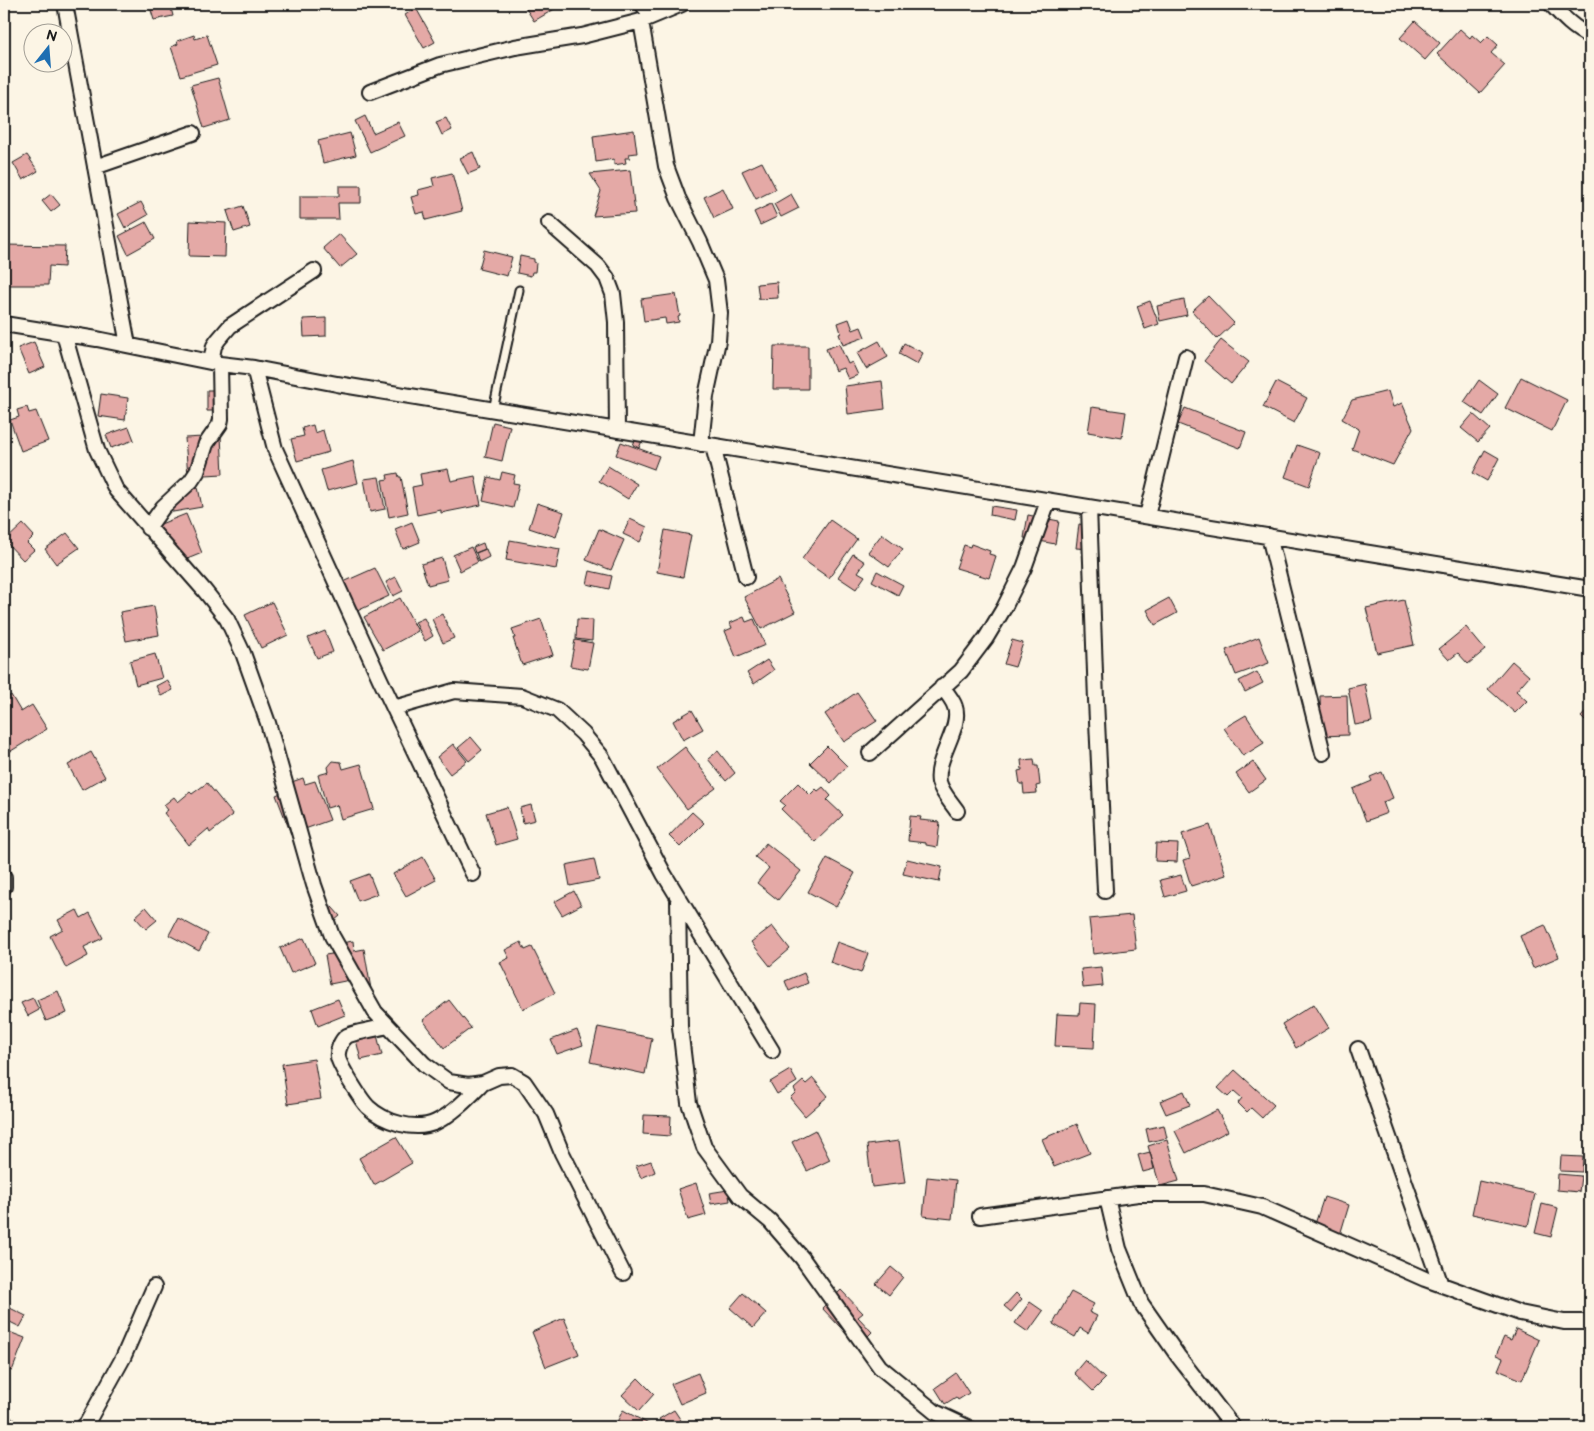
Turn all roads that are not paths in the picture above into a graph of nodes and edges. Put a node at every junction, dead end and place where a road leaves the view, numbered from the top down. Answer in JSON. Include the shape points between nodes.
{"nodes":[{"id":1,"x":65,"y":4,"type":"edge"},
{"id":2,"x":642,"y":4,"type":"edge"},
{"id":3,"x":682,"y":4,"type":"edge"},
{"id":4,"x":1551,"y":4,"type":"edge"},
{"id":5,"x":647,"y":19,"type":"junction"},
{"id":6,"x":1590,"y":36,"type":"edge"},
{"id":7,"x":370,"y":92,"type":"dead end"},
{"id":8,"x":193,"y":133,"type":"dead end"},
{"id":9,"x":95,"y":167,"type":"junction"},
{"id":10,"x":549,"y":223,"type":"dead end"},
{"id":11,"x":314,"y":271,"type":"dead end"},
{"id":12,"x":519,"y":290,"type":"dead end"},
{"id":13,"x":4,"y":324,"type":"edge"},
{"id":14,"x":64,"y":334,"type":"junction"},
{"id":15,"x":128,"y":345,"type":"junction"},
{"id":16,"x":1186,"y":357,"type":"dead end"},
{"id":17,"x":215,"y":363,"type":"junction"},
{"id":18,"x":254,"y":368,"type":"junction"},
{"id":19,"x":493,"y":410,"type":"junction"},
{"id":20,"x":617,"y":430,"type":"junction"},
{"id":21,"x":707,"y":445,"type":"junction"},
{"id":22,"x":1048,"y":501,"type":"junction"},
{"id":23,"x":1089,"y":507,"type":"junction"},
{"id":24,"x":1147,"y":516,"type":"junction"},
{"id":25,"x":148,"y":528,"type":"junction"},
{"id":26,"x":1269,"y":536,"type":"junction"},
{"id":27,"x":746,"y":577,"type":"dead end"},
{"id":28,"x":1590,"y":589,"type":"edge"},
{"id":29,"x":942,"y":688,"type":"junction"},
{"id":30,"x":394,"y":708,"type":"junction"},
{"id":31,"x":870,"y":753,"type":"dead end"},
{"id":32,"x":1323,"y":753,"type":"dead end"},
{"id":33,"x":958,"y":811,"type":"dead end"},
{"id":34,"x":474,"y":874,"type":"dead end"},
{"id":35,"x":4,"y":877,"type":"edge"},
{"id":36,"x":4,"y":887,"type":"edge"},
{"id":37,"x":1105,"y":891,"type":"dead end"},
{"id":38,"x":678,"y":898,"type":"junction"},
{"id":39,"x":388,"y":1026,"type":"junction"},
{"id":40,"x":1358,"y":1049,"type":"dead end"},
{"id":41,"x":772,"y":1051,"type":"dead end"},
{"id":42,"x":483,"y":1083,"type":"junction"},
{"id":43,"x":1107,"y":1198,"type":"junction"},
{"id":44,"x":980,"y":1216,"type":"dead end"},
{"id":45,"x":623,"y":1273,"type":"dead end"},
{"id":46,"x":1441,"y":1285,"type":"junction"},
{"id":47,"x":154,"y":1287,"type":"dead end"},
{"id":48,"x":1590,"y":1322,"type":"edge"},
{"id":49,"x":4,"y":1424,"type":"edge"},
{"id":50,"x":11,"y":1427,"type":"edge"},
{"id":51,"x":83,"y":1427,"type":"edge"},
{"id":52,"x":967,"y":1427,"type":"edge"},
{"id":53,"x":1233,"y":1427,"type":"edge"}],
"edges":[{"from":1,"to":9,"type":"street"},
{"from":2,"to":5,"type":"street"},
{"from":3,"to":5,"type":"street"},
{"from":4,"to":6,"type":"street","via":[[1564,19]]},
{"from":5,"to":7,"type":"street","via":[[440,65]]},
{"from":5,"to":21,"type":"street","via":[[666,166],[716,280],[720,313],[718,341],[706,396]]},
{"from":8,"to":9,"type":"street"},
{"from":9,"to":15,"type":"street"},
{"from":10,"to":20,"type":"street","via":[[608,278],[616,322]]},
{"from":11,"to":17,"type":"street","via":[[230,326],[214,346]]},
{"from":12,"to":19,"type":"lane"},
{"from":13,"to":14,"type":"street"},
{"from":14,"to":15,"type":"street"},
{"from":14,"to":25,"type":"street","via":[[97,450],[116,490]]},
{"from":15,"to":17,"type":"street"},
{"from":16,"to":24,"type":"street"},
{"from":17,"to":18,"type":"street"},
{"from":17,"to":25,"type":"street","via":[[220,424],[206,444],[191,481],[162,507]]},
{"from":18,"to":19,"type":"street"},
{"from":18,"to":30,"type":"street","via":[[275,449]]},
{"from":19,"to":20,"type":"street"},
{"from":20,"to":21,"type":"street"},
{"from":21,"to":22,"type":"street"},
{"from":21,"to":27,"type":"street"},
{"from":22,"to":23,"type":"street"},
{"from":22,"to":29,"type":"street","via":[[1024,568],[1004,608],[966,664]]},
{"from":23,"to":24,"type":"street"},
{"from":23,"to":37,"type":"street"},
{"from":24,"to":26,"type":"street"},
{"from":25,"to":39,"type":"street","via":[[227,619],[268,723],[314,885],[332,936],[375,1012]]},
{"from":26,"to":28,"type":"street"},
{"from":26,"to":32,"type":"street"},
{"from":29,"to":31,"type":"street"},
{"from":29,"to":33,"type":"street","via":[[956,708],[956,720],[940,769],[940,782],[945,795]]},
{"from":30,"to":34,"type":"street"},
{"from":30,"to":38,"type":"street","via":[[454,691],[522,696],[558,710],[602,757]]},
{"from":35,"to":36,"type":"street"},
{"from":38,"to":41,"type":"street"},
{"from":38,"to":52,"type":"street","via":[[680,1027],[689,1103],[704,1147],[740,1196],[770,1221],[802,1258],[880,1367],[935,1412]]},
{"from":39,"to":42,"type":"street","via":[[424,1064],[449,1082]]},
{"from":39,"to":42,"type":"street","via":[[347,1036],[338,1051],[338,1058],[361,1098],[381,1115],[400,1125],[420,1126],[435,1122],[461,1105]]},
{"from":40,"to":46,"type":"street"},
{"from":42,"to":45,"type":"street","via":[[512,1074],[524,1082],[546,1114],[562,1153]]},
{"from":43,"to":44,"type":"street"},
{"from":43,"to":46,"type":"street","via":[[1138,1194],[1204,1194],[1262,1207]]},
{"from":43,"to":53,"type":"street","via":[[1119,1249],[1142,1303]]},
{"from":46,"to":48,"type":"street","via":[[1520,1313],[1564,1322]]},
{"from":47,"to":51,"type":"street","via":[[123,1358]]},
{"from":49,"to":50,"type":"street"}]}
